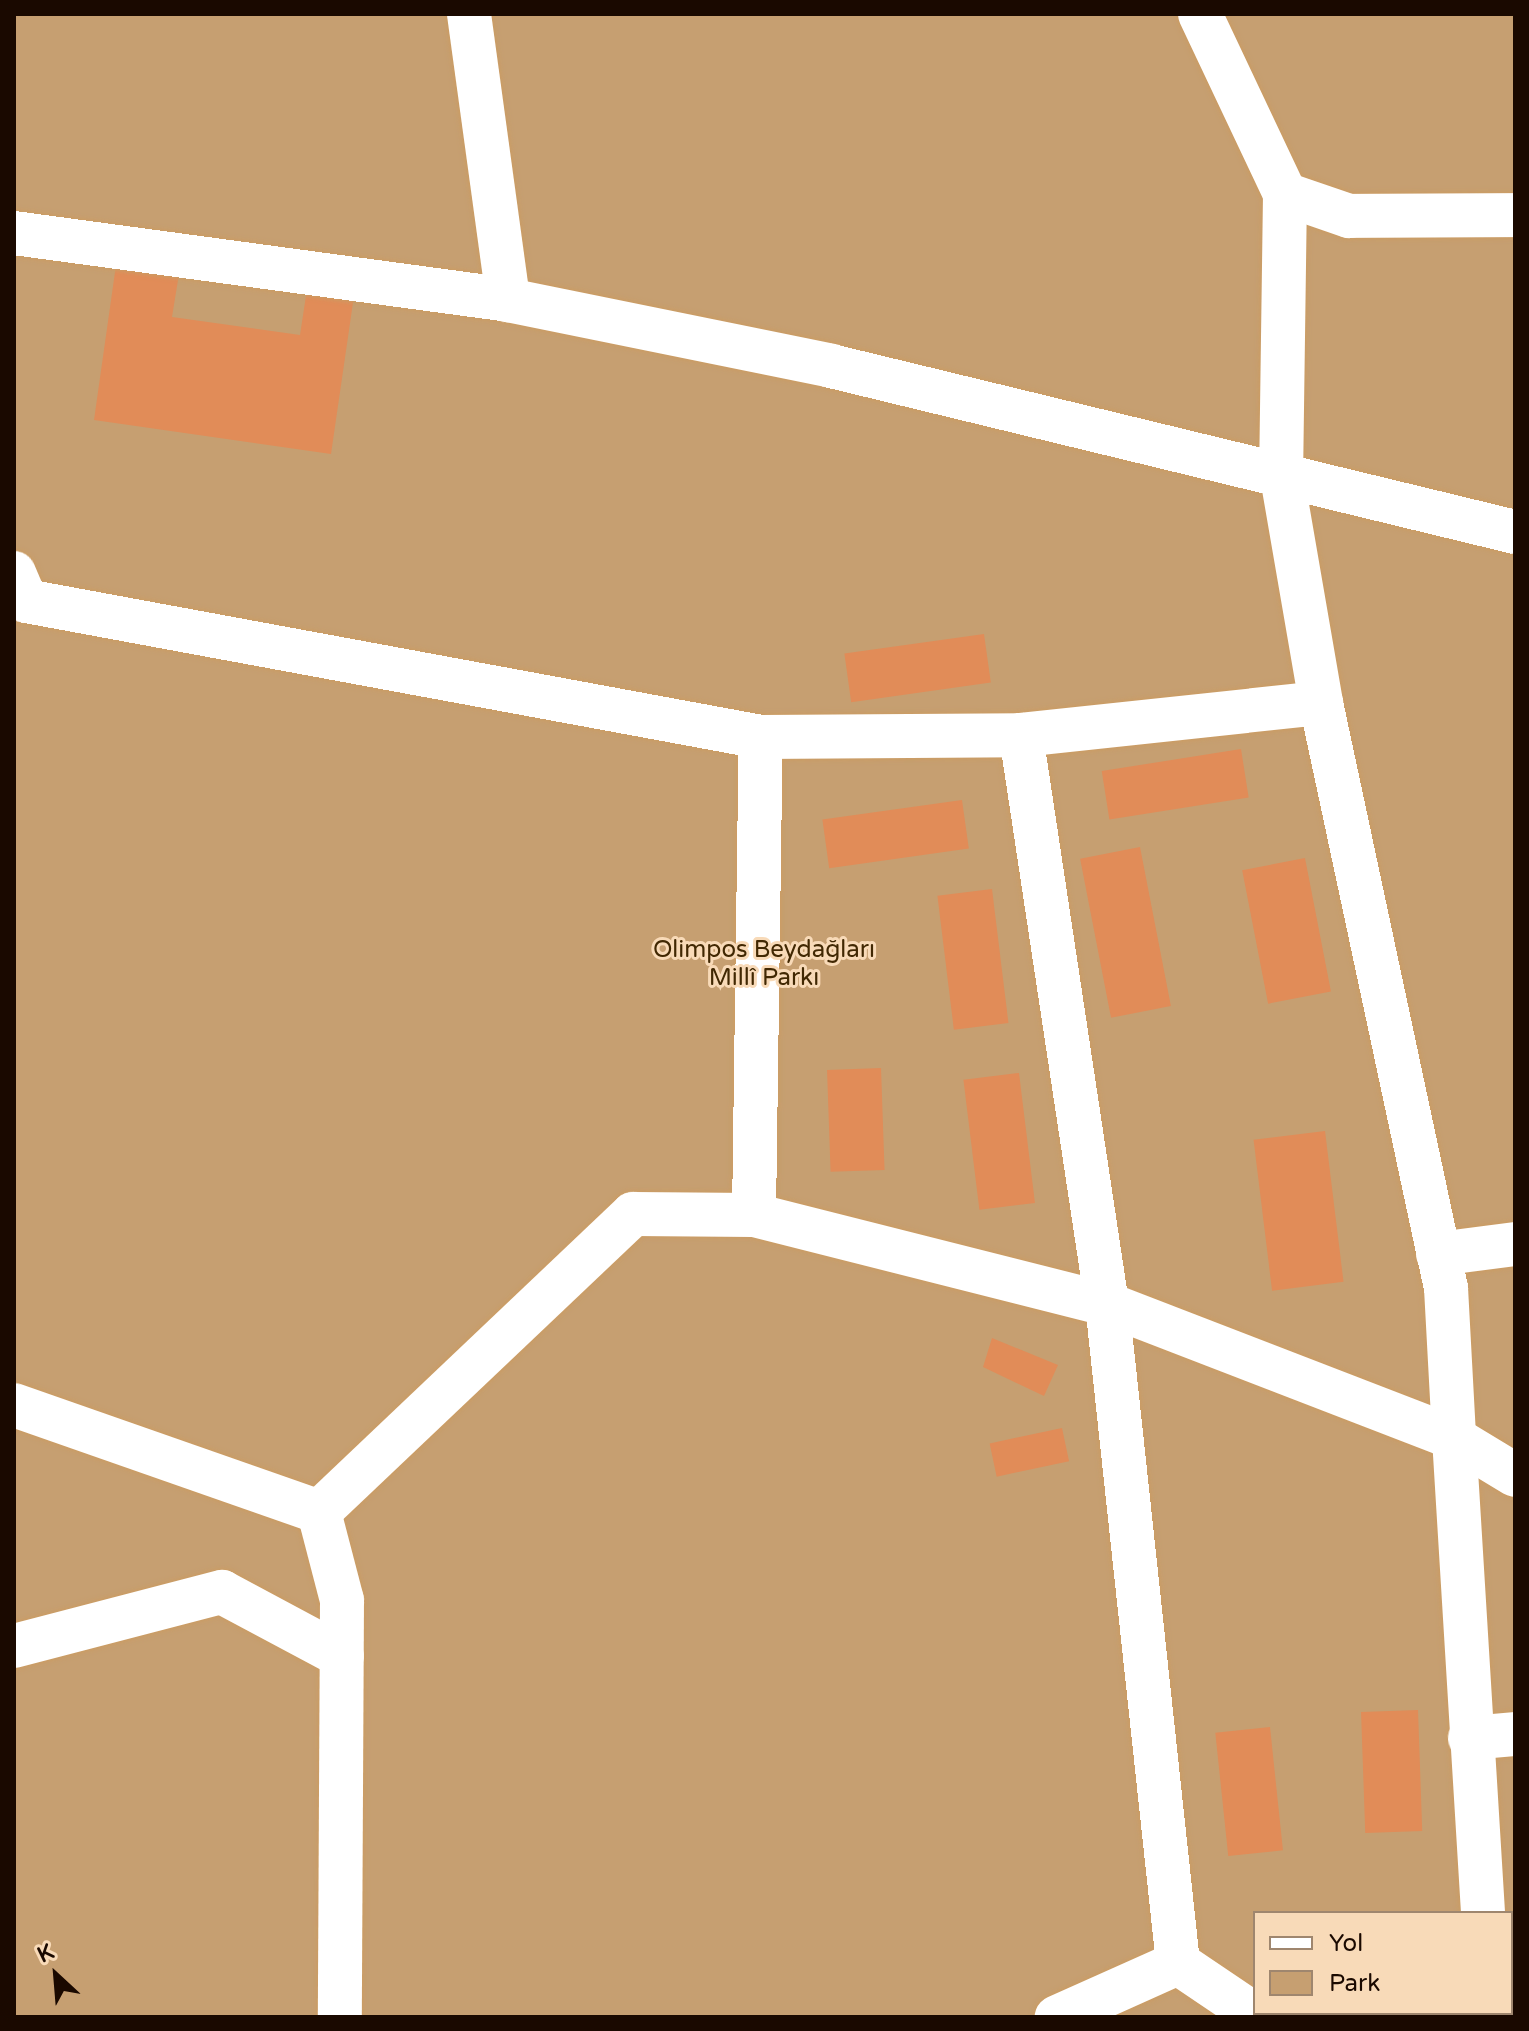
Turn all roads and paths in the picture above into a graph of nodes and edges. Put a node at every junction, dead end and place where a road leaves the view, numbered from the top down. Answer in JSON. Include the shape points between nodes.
{"nodes":[{"id":1,"x":469,"y":14,"type":"edge"},
{"id":2,"x":1200,"y":14,"type":"edge"},
{"id":3,"x":1285,"y":194,"type":"junction"},
{"id":4,"x":1515,"y":215,"type":"edge"},
{"id":5,"x":14,"y":233,"type":"edge"},
{"id":6,"x":508,"y":300,"type":"junction"},
{"id":7,"x":1281,"y":471,"type":"junction"},
{"id":8,"x":1515,"y":532,"type":"edge"},
{"id":9,"x":14,"y":573,"type":"edge"},
{"id":10,"x":1321,"y":703,"type":"junction"},
{"id":11,"x":1021,"y":735,"type":"junction"},
{"id":12,"x":761,"y":737,"type":"junction"},
{"id":13,"x":754,"y":1215,"type":"junction"},
{"id":14,"x":1515,"y":1244,"type":"edge"},
{"id":15,"x":1438,"y":1254,"type":"junction"},
{"id":16,"x":1107,"y":1304,"type":"junction"},
{"id":17,"x":14,"y":1405,"type":"edge"},
{"id":18,"x":1454,"y":1438,"type":"junction"},
{"id":19,"x":1515,"y":1475,"type":"edge"},
{"id":20,"x":319,"y":1512,"type":"junction"},
{"id":21,"x":14,"y":1646,"type":"edge"},
{"id":22,"x":342,"y":1656,"type":"junction"},
{"id":23,"x":1515,"y":1734,"type":"edge"},
{"id":24,"x":1470,"y":1738,"type":"junction"},
{"id":25,"x":1483,"y":1911,"type":"edge"},
{"id":26,"x":1178,"y":1963,"type":"junction"},
{"id":27,"x":1253,"y":2014,"type":"edge"},
{"id":28,"x":340,"y":2017,"type":"edge"},
{"id":29,"x":1057,"y":2017,"type":"edge"}],
"edges":[{"from":1,"to":6,"type":"street"},
{"from":2,"to":3,"type":"street"},
{"from":3,"to":4,"type":"street","via":[[1349,216]]},
{"from":3,"to":7,"type":"street"},
{"from":5,"to":6,"type":"street"},
{"from":6,"to":7,"type":"street","via":[[831,366]]},
{"from":7,"to":8,"type":"street"},
{"from":7,"to":10,"type":"street"},
{"from":9,"to":12,"type":"street","via":[[26,601]]},
{"from":10,"to":11,"type":"street"},
{"from":10,"to":15,"type":"street"},
{"from":11,"to":12,"type":"street"},
{"from":11,"to":16,"type":"street"},
{"from":12,"to":13,"type":"street"},
{"from":13,"to":16,"type":"street"},
{"from":13,"to":20,"type":"street","via":[[633,1214]]},
{"from":14,"to":15,"type":"street"},
{"from":15,"to":18,"type":"street","via":[[1446,1288]]},
{"from":16,"to":18,"type":"street"},
{"from":16,"to":26,"type":"street"},
{"from":17,"to":20,"type":"street"},
{"from":18,"to":19,"type":"street"},
{"from":18,"to":24,"type":"street"},
{"from":20,"to":22,"type":"street","via":[[342,1600]]},
{"from":21,"to":22,"type":"street","via":[[222,1592]]},
{"from":22,"to":28,"type":"street"},
{"from":23,"to":24,"type":"street"},
{"from":24,"to":25,"type":"street"},
{"from":26,"to":27,"type":"street"},
{"from":26,"to":29,"type":"street"}]}
